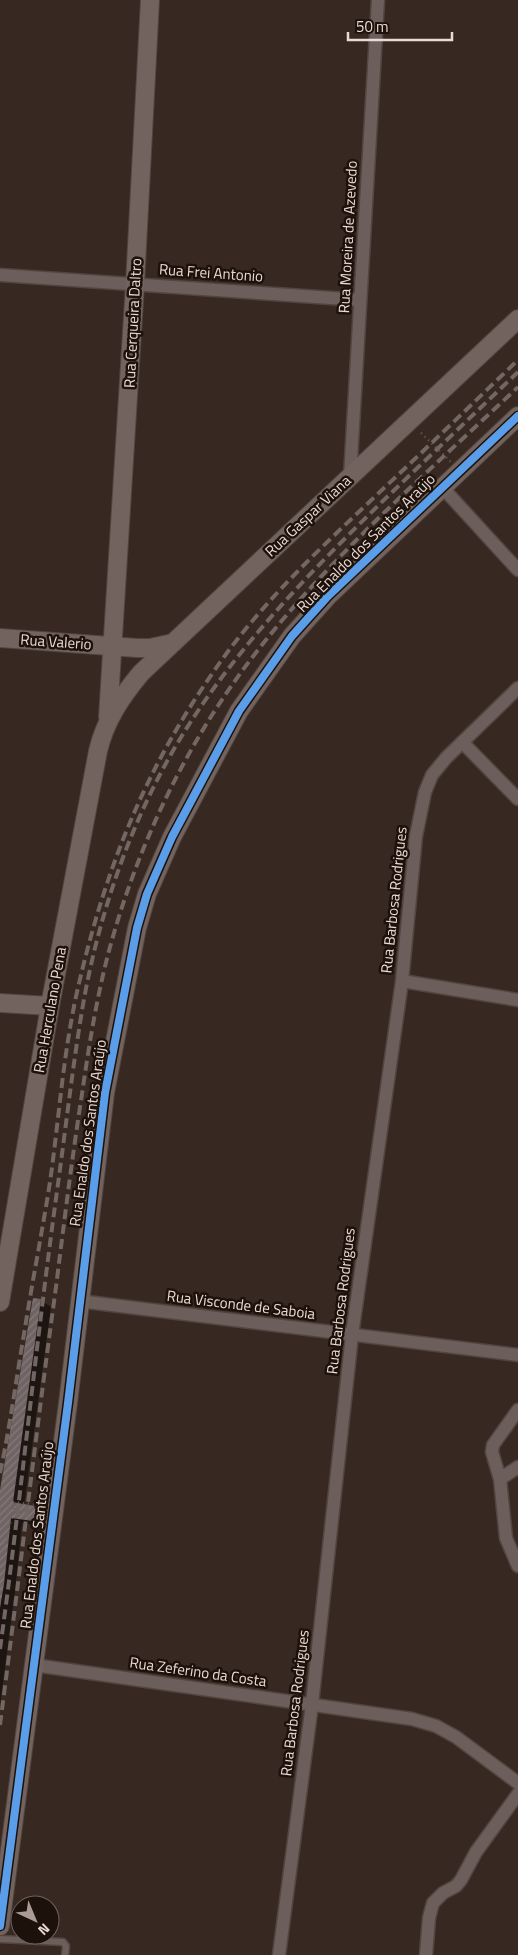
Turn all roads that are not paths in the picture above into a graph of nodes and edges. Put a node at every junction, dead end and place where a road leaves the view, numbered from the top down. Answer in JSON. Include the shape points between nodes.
{"nodes":[{"id":1,"x":150,"y":0,"type":"edge"},
{"id":2,"x":378,"y":0,"type":"edge"},
{"id":3,"x":0,"y":275,"type":"edge"},
{"id":4,"x":135,"y":284,"type":"junction"},
{"id":5,"x":360,"y":300,"type":"junction"},
{"id":6,"x":518,"y":319,"type":"edge"},
{"id":7,"x":518,"y":416,"type":"edge"},
{"id":8,"x":350,"y":477,"type":"junction"},
{"id":9,"x":442,"y":487,"type":"junction"},
{"id":10,"x":518,"y":570,"type":"edge"},
{"id":11,"x":0,"y":638,"type":"edge"},
{"id":12,"x":173,"y":643,"type":"junction"},
{"id":13,"x":112,"y":645,"type":"junction"},
{"id":14,"x":518,"y":688,"type":"edge"},
{"id":15,"x":108,"y":720,"type":"junction"},
{"id":16,"x":462,"y":742,"type":"junction"},
{"id":17,"x":518,"y":800,"type":"edge"},
{"id":18,"x":402,"y":981,"type":"junction"},
{"id":19,"x":518,"y":1000,"type":"edge"},
{"id":20,"x":0,"y":1003,"type":"edge"},
{"id":21,"x":50,"y":1006,"type":"junction"},
{"id":22,"x":79,"y":1301,"type":"junction"},
{"id":23,"x":0,"y":1302,"type":"edge"},
{"id":24,"x":352,"y":1335,"type":"junction"},
{"id":25,"x":518,"y":1355,"type":"edge"},
{"id":26,"x":518,"y":1410,"type":"edge"},
{"id":27,"x":518,"y":1467,"type":"edge"},
{"id":28,"x":500,"y":1479,"type":"junction"},
{"id":29,"x":518,"y":1566,"type":"edge"},
{"id":30,"x":34,"y":1665,"type":"junction"},
{"id":31,"x":312,"y":1704,"type":"junction"},
{"id":32,"x":518,"y":1783,"type":"edge"},
{"id":33,"x":518,"y":1794,"type":"edge"},
{"id":34,"x":0,"y":1926,"type":"edge"},
{"id":35,"x":0,"y":1939,"type":"edge"},
{"id":36,"x":65,"y":1955,"type":"edge"},
{"id":37,"x":279,"y":1955,"type":"edge"},
{"id":38,"x":426,"y":1955,"type":"edge"}],
"edges":[{"from":1,"to":4,"type":"main road","name":"Rua Cerqueira Daltro"},
{"from":2,"to":5,"type":"street","name":"Rua Moreira de Azevedo"},
{"from":3,"to":4,"type":"street","name":"Rua Frei Antonio"},
{"from":4,"to":5,"type":"street","name":"Rua Frei Antonio"},
{"from":4,"to":13,"type":"main road","name":"Rua Cerqueira Daltro"},
{"from":5,"to":8,"type":"street","name":"Rua Moreira de Azevedo"},
{"from":6,"to":8,"type":"main road","name":"Rua Gaspar Viana"},
{"from":7,"to":9,"type":"main road","name":"Rua Enaldo dos Santos Araújo"},
{"from":8,"to":12,"type":"main road","name":"Rua Gaspar Viana"},
{"from":9,"to":10,"type":"street"},
{"from":9,"to":22,"type":"main road","name":"Rua Enaldo dos Santos Araújo","via":[[328,596],[292,636],[239,711],[155,874],[137,928],[105,1092]]},
{"from":11,"to":13,"type":"main road","name":"Rua Valerio"},
{"from":12,"to":13,"type":"main road","via":[[150,648]]},
{"from":12,"to":15,"type":"main road","name":"Rua Gaspar Viana","via":[[134,681]]},
{"from":13,"to":15,"type":"main road","name":"Rua Cerqueira Daltro"},
{"from":14,"to":16,"type":"street","name":"Rua Barbosa Rodrigues"},
{"from":15,"to":21,"type":"main road","name":"Rua Herculano Pena","via":[[98,751]]},
{"from":16,"to":17,"type":"street"},
{"from":16,"to":18,"type":"street","name":"Rua Barbosa Rodrigues","via":[[432,774],[425,792],[416,836]]},
{"from":18,"to":19,"type":"street"},
{"from":18,"to":24,"type":"street","name":"Rua Barbosa Rodrigues"},
{"from":20,"to":21,"type":"main road"},
{"from":21,"to":23,"type":"main road","name":"Rua Herculano Pena"},
{"from":22,"to":24,"type":"street","name":"Rua Visconde de Saboia"},
{"from":22,"to":30,"type":"main road","name":"Rua Enaldo dos Santos Araújo"},
{"from":24,"to":25,"type":"street","name":"Rua Visconde de Saboia"},
{"from":24,"to":31,"type":"street","name":"Rua Barbosa Rodrigues"},
{"from":26,"to":28,"type":"street","via":[[493,1444],[492,1452]]},
{"from":27,"to":28,"type":"street"},
{"from":28,"to":29,"type":"street","via":[[506,1538]]},
{"from":30,"to":31,"type":"street","name":"Rua Zeferino da Costa"},
{"from":30,"to":34,"type":"main road","name":"Rua Enaldo dos Santos Araújo"},
{"from":31,"to":32,"type":"street","name":"Rua Zeferino da Costa","via":[[385,1714],[436,1726]]},
{"from":31,"to":37,"type":"street","name":"Rua Barbosa Rodrigues"},
{"from":33,"to":38,"type":"street","via":[[461,1880],[433,1903]]},
{"from":35,"to":36,"type":"lane","via":[[63,1942]]}]}
